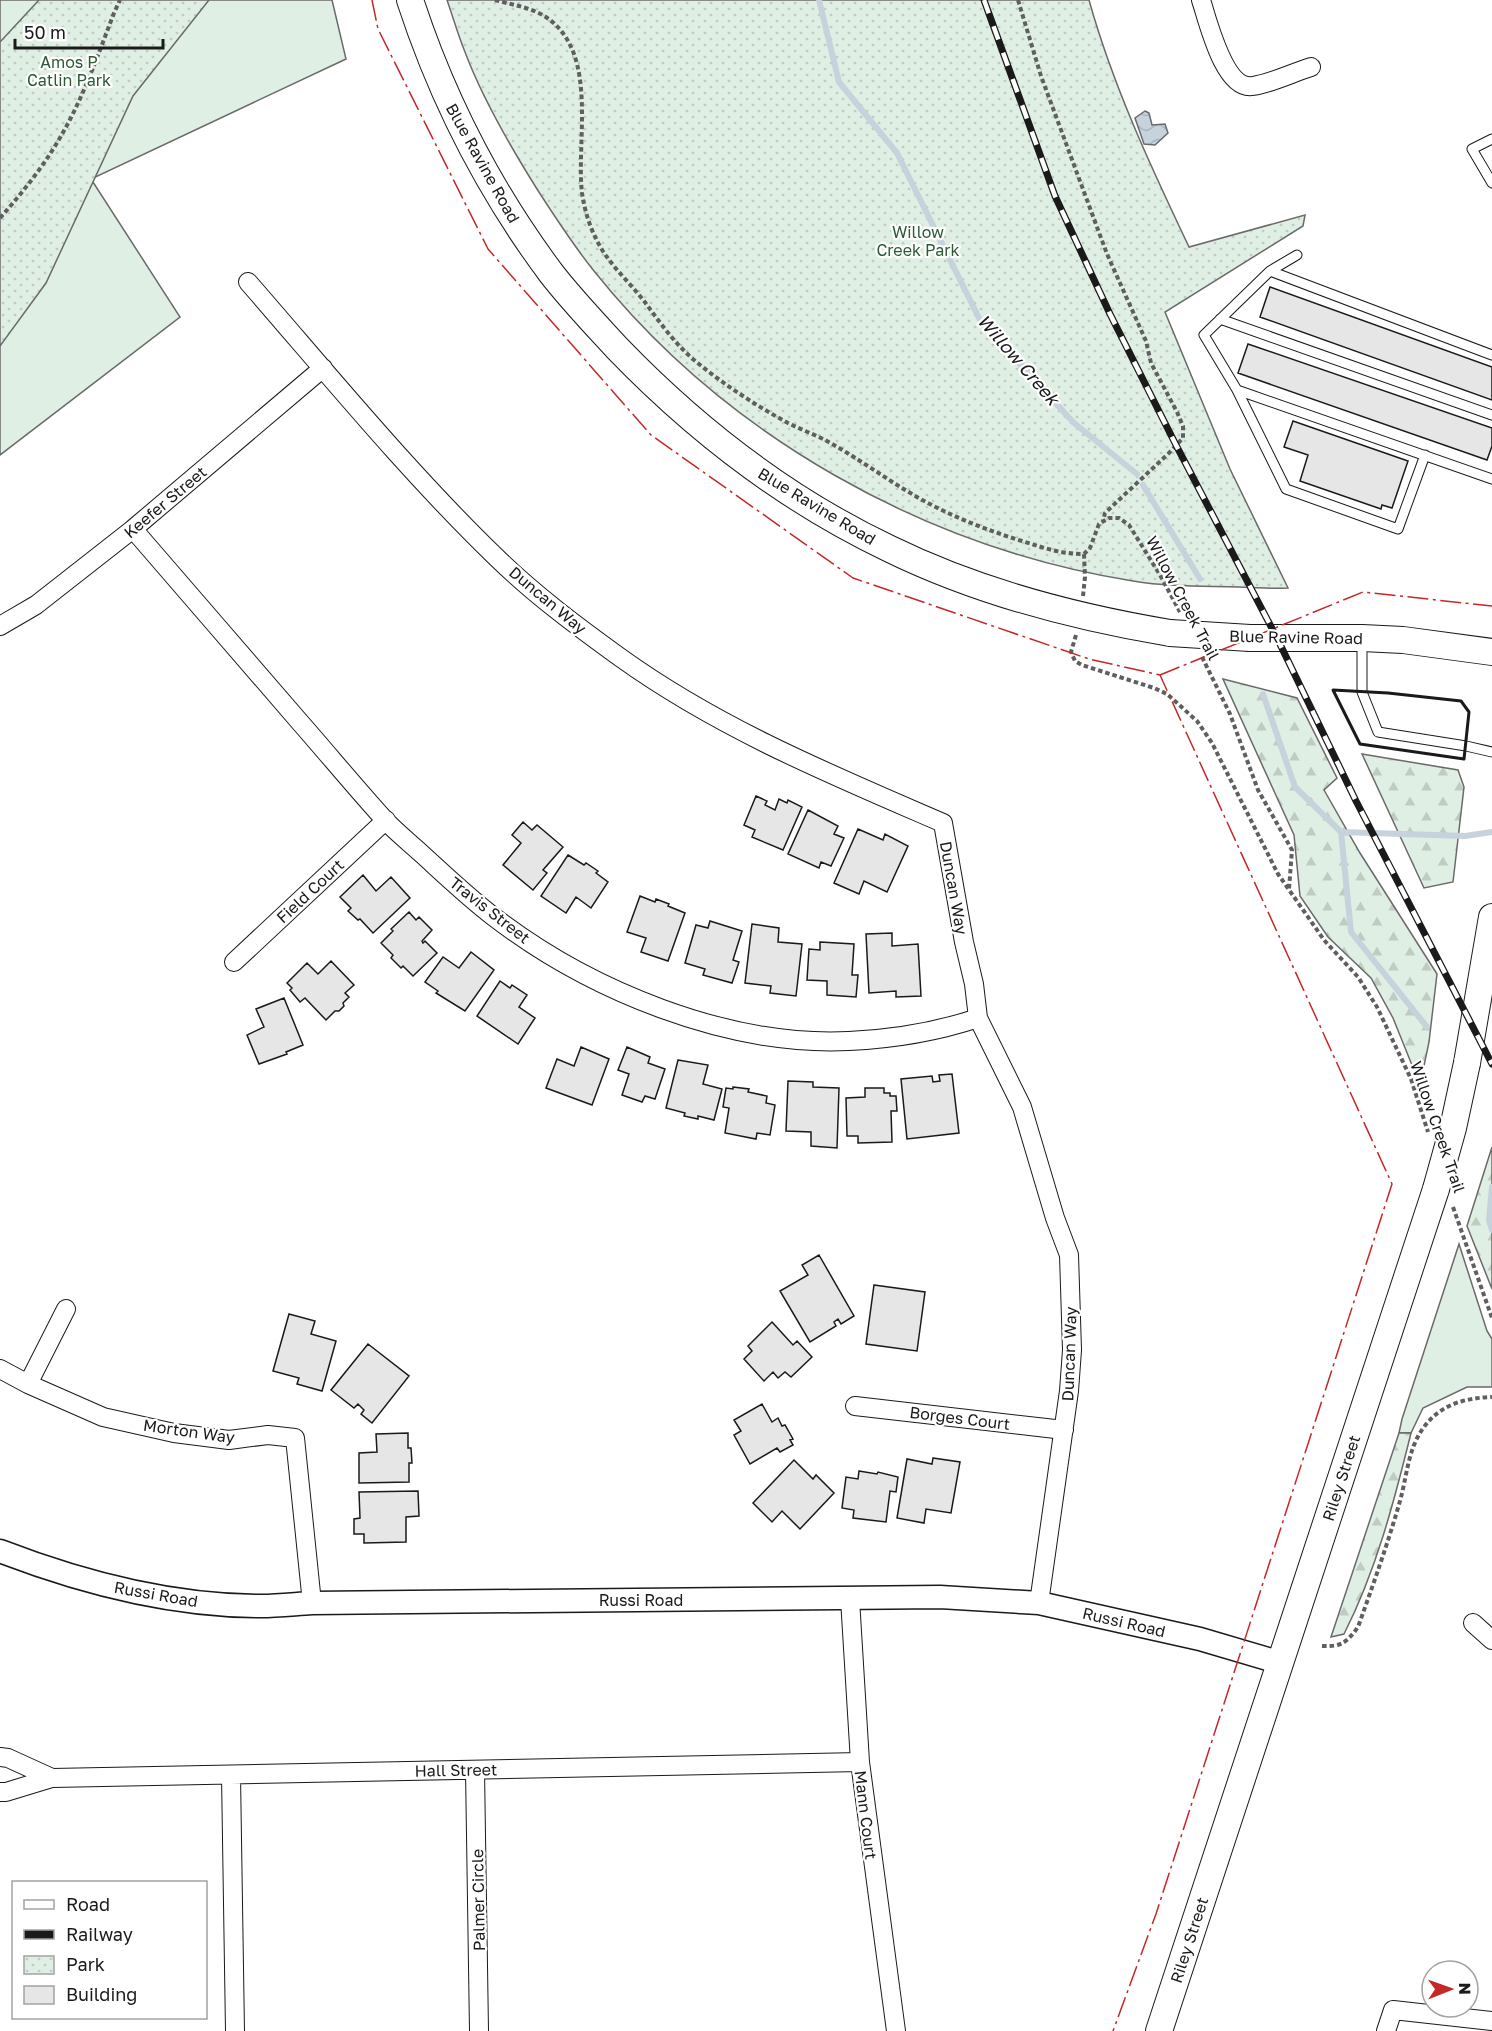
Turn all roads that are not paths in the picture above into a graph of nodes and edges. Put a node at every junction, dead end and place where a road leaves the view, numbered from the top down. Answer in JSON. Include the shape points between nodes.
{"nodes":[{"id":1,"x":410,"y":0,"type":"edge"},
{"id":2,"x":1201,"y":0,"type":"edge"},
{"id":3,"x":1311,"y":68,"type":"dead end"},
{"id":4,"x":1492,"y":139,"type":"edge"},
{"id":5,"x":1492,"y":183,"type":"edge"},
{"id":6,"x":1297,"y":255,"type":"dead end"},
{"id":7,"x":1270,"y":271,"type":"junction"},
{"id":8,"x":248,"y":282,"type":"dead end"},
{"id":9,"x":1220,"y":319,"type":"junction"},
{"id":10,"x":1492,"y":355,"type":"edge"},
{"id":11,"x":323,"y":368,"type":"junction"},
{"id":12,"x":1237,"y":390,"type":"junction"},
{"id":13,"x":1492,"y":416,"type":"edge"},
{"id":14,"x":1425,"y":455,"type":"junction"},
{"id":15,"x":1492,"y":479,"type":"edge"},
{"id":16,"x":133,"y":530,"type":"junction"},
{"id":17,"x":0,"y":626,"type":"edge"},
{"id":18,"x":1362,"y":638,"type":"junction"},
{"id":19,"x":1492,"y":652,"type":"edge"},
{"id":20,"x":1492,"y":752,"type":"edge"},
{"id":21,"x":386,"y":820,"type":"junction"},
{"id":22,"x":1492,"y":917,"type":"edge"},
{"id":23,"x":234,"y":962,"type":"dead end"},
{"id":24,"x":978,"y":1018,"type":"junction"},
{"id":25,"x":66,"y":1309,"type":"dead end"},
{"id":26,"x":0,"y":1369,"type":"edge"},
{"id":27,"x":28,"y":1384,"type":"junction"},
{"id":28,"x":855,"y":1406,"type":"dead end"},
{"id":29,"x":1064,"y":1430,"type":"junction"},
{"id":30,"x":0,"y":1551,"type":"edge"},
{"id":31,"x":850,"y":1599,"type":"junction"},
{"id":32,"x":312,"y":1603,"type":"junction"},
{"id":33,"x":1039,"y":1603,"type":"junction"},
{"id":34,"x":1473,"y":1623,"type":"dead end"},
{"id":35,"x":1492,"y":1640,"type":"edge"},
{"id":36,"x":1281,"y":1663,"type":"junction"},
{"id":37,"x":0,"y":1757,"type":"edge"},
{"id":38,"x":860,"y":1762,"type":"junction"},
{"id":39,"x":475,"y":1770,"type":"junction"},
{"id":40,"x":231,"y":1774,"type":"junction"},
{"id":41,"x":52,"y":1778,"type":"junction"},
{"id":42,"x":0,"y":1792,"type":"edge"},
{"id":43,"x":1492,"y":2021,"type":"edge"},
{"id":44,"x":235,"y":2031,"type":"edge"},
{"id":45,"x":479,"y":2031,"type":"edge"},
{"id":46,"x":896,"y":2031,"type":"edge"},
{"id":47,"x":1159,"y":2031,"type":"edge"},
{"id":48,"x":1386,"y":2031,"type":"edge"}],
"edges":[{"from":1,"to":18,"type":"main road","name":"Blue Ravine Road","bridge":true,"via":[[458,121],[502,202],[553,276],[638,369],[732,453],[840,524],[881,545],[1017,598],[1118,624],[1250,638]]},
{"from":2,"to":3,"type":"street","via":[[1227,72],[1237,83],[1251,87]]},
{"from":4,"to":5,"type":"lane","via":[[1472,149]]},
{"from":6,"to":7,"type":"lane"},
{"from":7,"to":9,"type":"lane"},
{"from":7,"to":10,"type":"lane"},
{"from":8,"to":11,"type":"street"},
{"from":9,"to":12,"type":"lane","via":[[1204,335]]},
{"from":9,"to":13,"type":"lane"},
{"from":11,"to":16,"type":"street","name":"Keefer Street"},
{"from":11,"to":24,"type":"street","name":"Duncan Way","via":[[443,504],[499,560],[622,659],[765,744],[943,823]]},
{"from":12,"to":14,"type":"lane"},
{"from":12,"to":14,"type":"lane","via":[[1286,489],[1398,529]]},
{"from":14,"to":15,"type":"lane"},
{"from":16,"to":17,"type":"street","name":"Keefer Street","via":[[36,605]]},
{"from":16,"to":21,"type":"street","name":"Travis Street"},
{"from":18,"to":19,"type":"main road","name":"Blue Ravine Road"},
{"from":18,"to":20,"type":"lane","via":[[1362,692],[1378,732]]},
{"from":21,"to":23,"type":"street","name":"Field Court"},
{"from":21,"to":24,"type":"street","name":"Travis Street","via":[[458,887],[537,947],[582,974],[687,1018],[737,1031],[848,1041],[903,1036]]},
{"from":22,"to":36,"type":"main road","name":"Riley Street","bridge":true,"via":[[1443,1195]]},
{"from":24,"to":29,"type":"street","name":"Duncan Way","via":[[1022,1107],[1069,1255],[1072,1350]]},
{"from":25,"to":27,"type":"street"},
{"from":26,"to":27,"type":"street","name":"Morton Way"},
{"from":27,"to":32,"type":"street","name":"Morton Way","via":[[103,1417],[174,1433],[229,1440],[268,1435],[295,1438]]},
{"from":28,"to":29,"type":"street","name":"Borges Court"},
{"from":29,"to":33,"type":"street","name":"Duncan Way"},
{"from":30,"to":32,"type":"street","name":"Russi Road","via":[[53,1571],[158,1597],[260,1606]]},
{"from":31,"to":32,"type":"street","name":"Russi Road"},
{"from":31,"to":33,"type":"street","name":"Russi Road","via":[[940,1597]]},
{"from":31,"to":38,"type":"street","name":"Mann Court"},
{"from":33,"to":36,"type":"street","name":"Russi Road","via":[[1200,1639]]},
{"from":34,"to":35,"type":"street"},
{"from":36,"to":47,"type":"main road","name":"Riley Street"},
{"from":37,"to":41,"type":"street","name":"Hall Street"},
{"from":38,"to":39,"type":"street","name":"Hall Street"},
{"from":38,"to":46,"type":"street","name":"Mann Court"},
{"from":39,"to":40,"type":"street","name":"Hall Street"},
{"from":39,"to":45,"type":"street","name":"Palmer Circle"},
{"from":40,"to":41,"type":"street","name":"Hall Street"},
{"from":40,"to":44,"type":"street"},
{"from":41,"to":42,"type":"street","name":"Hall Street"},
{"from":43,"to":48,"type":"street","via":[[1393,2010]]}]}
